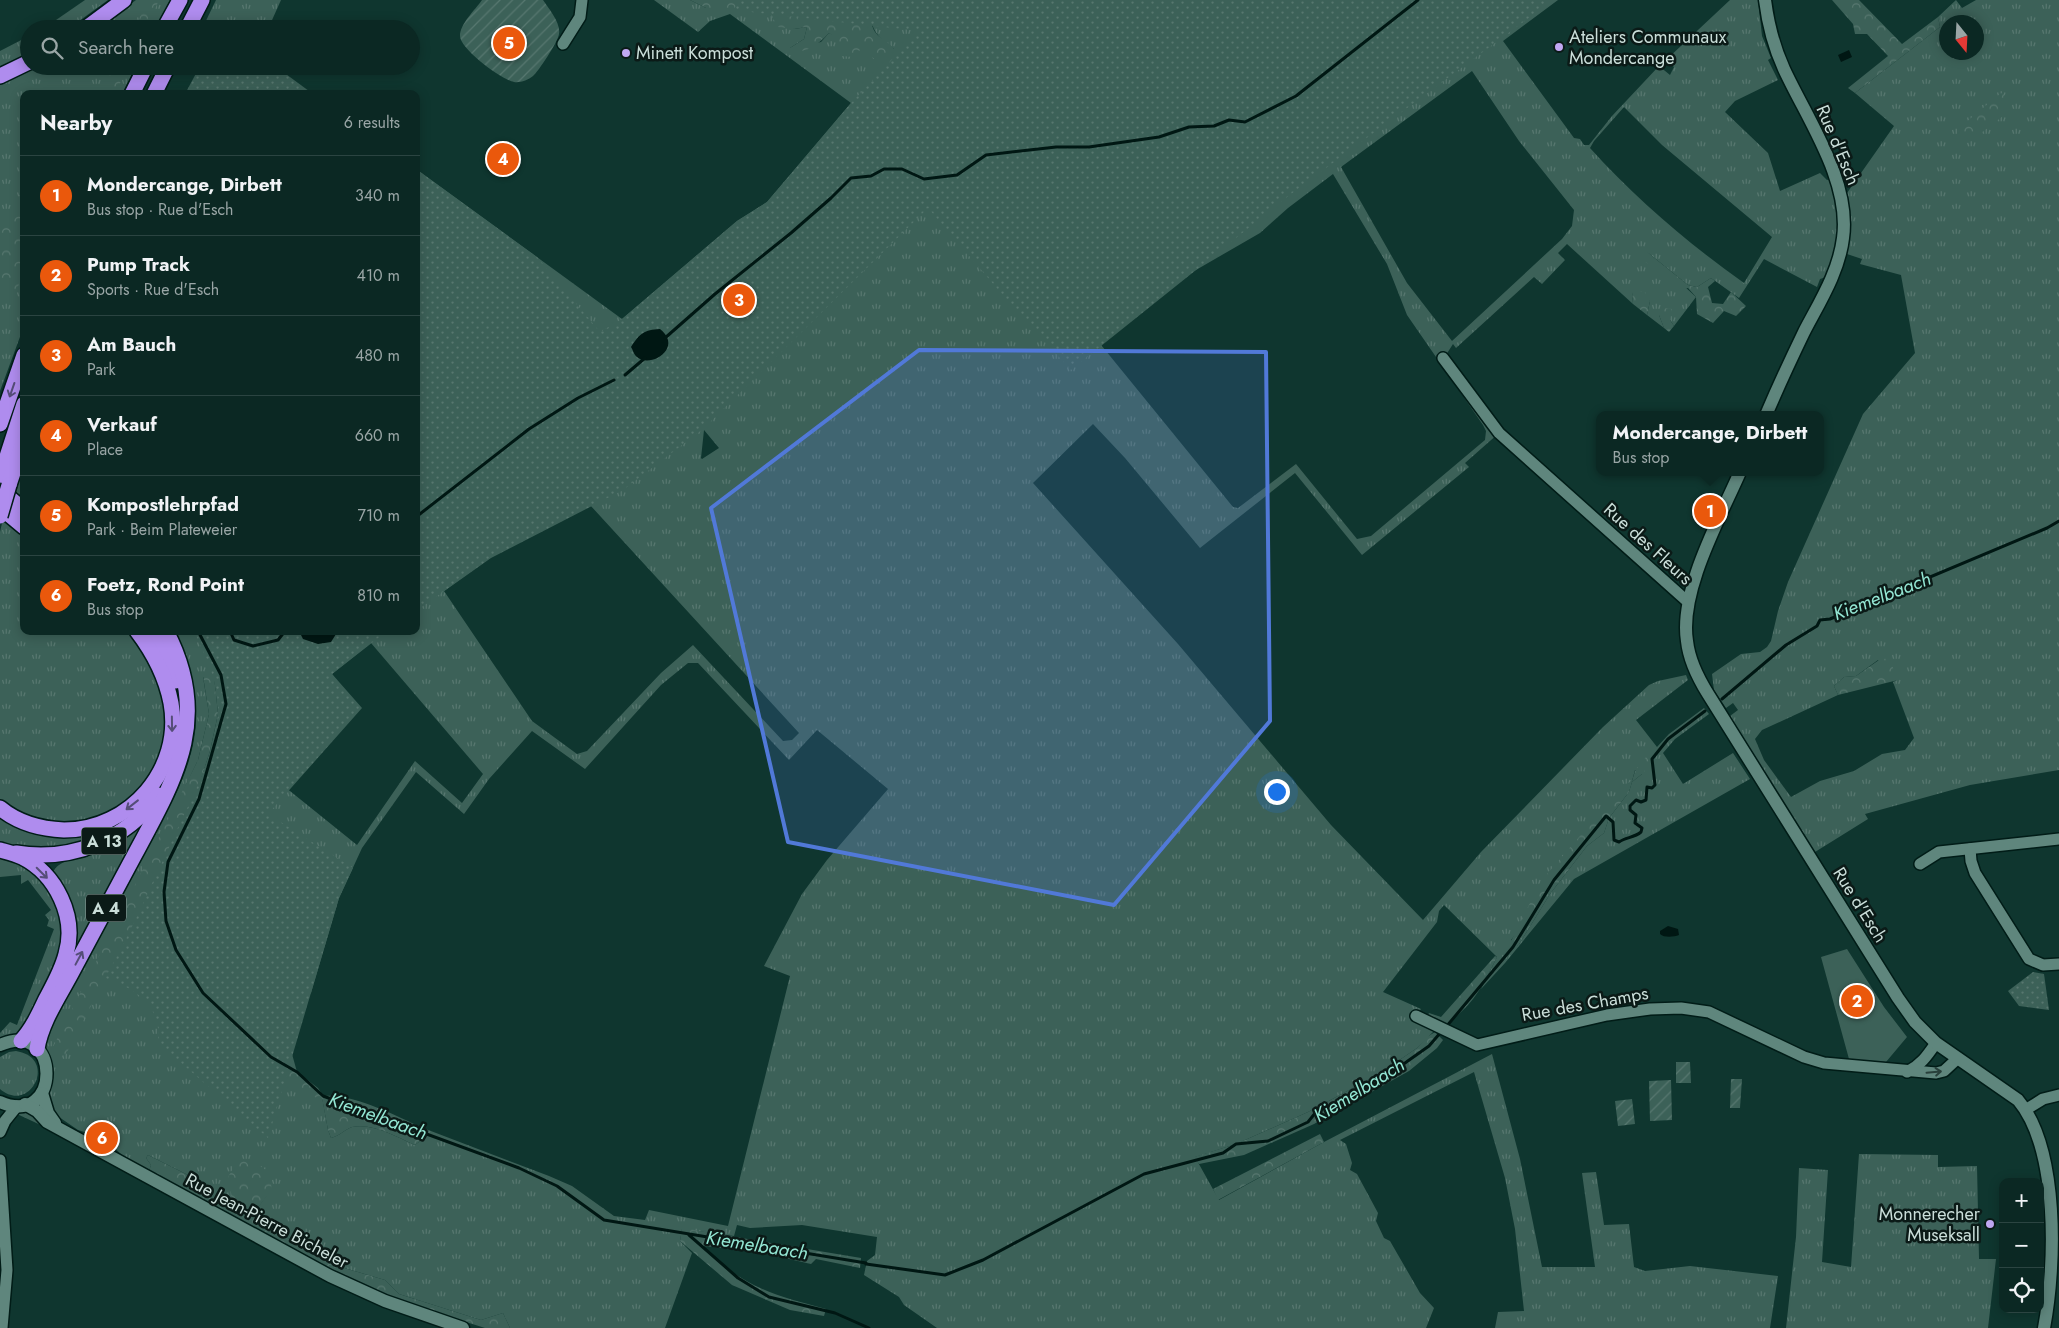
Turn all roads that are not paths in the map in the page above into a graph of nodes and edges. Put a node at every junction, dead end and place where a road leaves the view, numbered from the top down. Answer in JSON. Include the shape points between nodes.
{"nodes":[{"id":1,"x":124,"y":0,"type":"edge"},
{"id":2,"x":180,"y":0,"type":"edge"},
{"id":3,"x":202,"y":0,"type":"edge"},
{"id":4,"x":582,"y":0,"type":"edge"},
{"id":5,"x":1764,"y":0,"type":"edge"},
{"id":6,"x":97,"y":20,"type":"edge"},
{"id":7,"x":169,"y":20,"type":"edge"},
{"id":8,"x":192,"y":20,"type":"edge"},
{"id":9,"x":563,"y":44,"type":"dead end"},
{"id":10,"x":20,"y":66,"type":"edge"},
{"id":11,"x":142,"y":75,"type":"edge"},
{"id":12,"x":164,"y":75,"type":"edge"},
{"id":13,"x":0,"y":76,"type":"edge"},
{"id":14,"x":134,"y":90,"type":"edge"},
{"id":15,"x":156,"y":90,"type":"edge"},
{"id":16,"x":1444,"y":358,"type":"dead end"},
{"id":17,"x":20,"y":366,"type":"edge"},
{"id":18,"x":1768,"y":411,"type":"edge"},
{"id":19,"x":20,"y":418,"type":"edge"},
{"id":20,"x":0,"y":424,"type":"edge"},
{"id":21,"x":20,"y":448,"type":"edge"},
{"id":22,"x":1738,"y":476,"type":"edge"},
{"id":23,"x":2,"y":482,"type":"edge"},
{"id":24,"x":20,"y":505,"type":"edge"},
{"id":25,"x":0,"y":507,"type":"edge"},
{"id":26,"x":0,"y":516,"type":"edge"},
{"id":27,"x":20,"y":524,"type":"edge"},
{"id":28,"x":1688,"y":602,"type":"junction"},
{"id":29,"x":140,"y":635,"type":"edge"},
{"id":30,"x":153,"y":635,"type":"edge"},
{"id":31,"x":168,"y":635,"type":"edge"},
{"id":32,"x":186,"y":711,"type":"junction"},
{"id":33,"x":178,"y":767,"type":"junction"},
{"id":34,"x":0,"y":808,"type":"edge"},
{"id":35,"x":2059,"y":839,"type":"edge"},
{"id":36,"x":1970,"y":848,"type":"junction"},
{"id":37,"x":0,"y":850,"type":"edge"},
{"id":38,"x":1920,"y":864,"type":"dead end"},
{"id":39,"x":2059,"y":964,"type":"edge"},
{"id":40,"x":1416,"y":1016,"type":"dead end"},
{"id":41,"x":21,"y":1041,"type":"junction"},
{"id":42,"x":1936,"y":1044,"type":"junction"},
{"id":43,"x":0,"y":1045,"type":"edge"},
{"id":44,"x":37,"y":1049,"type":"junction"},
{"id":45,"x":1957,"y":1059,"type":"junction"},
{"id":46,"x":1907,"y":1072,"type":"junction"},
{"id":47,"x":42,"y":1093,"type":"junction"},
{"id":48,"x":2059,"y":1095,"type":"edge"},
{"id":49,"x":0,"y":1102,"type":"edge"},
{"id":50,"x":21,"y":1105,"type":"junction"},
{"id":51,"x":2027,"y":1109,"type":"junction"},
{"id":52,"x":61,"y":1131,"type":"junction"},
{"id":53,"x":0,"y":1132,"type":"edge"},
{"id":54,"x":0,"y":1160,"type":"edge"},
{"id":55,"x":2,"y":1328,"type":"edge"},
{"id":56,"x":463,"y":1328,"type":"edge"},
{"id":57,"x":2044,"y":1328,"type":"edge"}],
"edges":[{"from":1,"to":6,"type":"highway"},
{"from":2,"to":7,"type":"highway"},
{"from":3,"to":8,"type":"highway"},
{"from":4,"to":9,"type":"street","via":[[580,17]]},
{"from":5,"to":18,"type":"main road","name":"Rue d'Esch","via":[[1781,61],[1832,170],[1842,199],[1844,219],[1842,245],[1829,283]]},
{"from":10,"to":13,"type":"highway"},
{"from":11,"to":14,"type":"highway"},
{"from":12,"to":15,"type":"highway"},
{"from":16,"to":28,"type":"street","name":"Rue des Fleurs","via":[[1499,433]]},
{"from":17,"to":20,"type":"highway","one_way":true},
{"from":19,"to":23,"type":"highway"},
{"from":21,"to":23,"type":"highway"},
{"from":22,"to":28,"type":"main road","name":"Rue d'Esch"},
{"from":23,"to":24,"type":"highway"},
{"from":23,"to":26,"type":"highway","bridge":true},
{"from":25,"to":27,"type":"highway"},
{"from":28,"to":42,"type":"main road","name":"Rue d'Esch","via":[[1687,642],[1700,681],[1898,998]]},
{"from":29,"to":34,"type":"highway","one_way":true,"via":[[166,685],[171,704],[172,735],[162,768],[140,799],[114,819],[76,830],[38,827],[20,821]]},
{"from":30,"to":32,"type":"highway","via":[[170,664]]},
{"from":31,"to":32,"type":"highway","number":"A 4","via":[[184,674],[188,696]]},
{"from":32,"to":33,"type":"highway","number":"A 4","via":[[187,725]]},
{"from":33,"to":37,"type":"highway","number":"A 13","via":[[148,810],[136,822],[107,840],[82,850],[56,854]]},
{"from":44,"to":33,"type":"highway","number":"A 4","one_way":true,"via":[[39,1036],[169,791]]},
{"from":35,"to":36,"type":"street"},
{"from":36,"to":38,"type":"street","via":[[1939,852]]},
{"from":36,"to":39,"type":"street","via":[[1975,873],[2029,959],[2044,965]]},
{"from":37,"to":41,"type":"highway","number":"A 4","one_way":true,"via":[[22,858],[53,884],[64,904],[69,927],[67,952],[59,976]]},
{"from":40,"to":46,"type":"street","name":"Rue des Champs","via":[[1477,1044],[1608,1015],[1681,1008],[1708,1012],[1804,1057],[1844,1066]]},
{"from":41,"to":43,"type":"main road"},
{"from":41,"to":44,"type":"main road"},
{"from":42,"to":45,"type":"main road","name":"Rue d'Esch"},
{"from":42,"to":46,"type":"street","via":[[1926,1059]]},
{"from":44,"to":47,"type":"main road","via":[[47,1064],[47,1082]]},
{"from":46,"to":45,"type":"street","name":"Rue des Champs","one_way":true,"via":[[1936,1074]]},
{"from":45,"to":51,"type":"main road","name":"Rue d'Esch"},
{"from":47,"to":50,"type":"main road"},
{"from":47,"to":52,"type":"main road","name":"Rue Jean-Pierre Bicheler","via":[[48,1114]]},
{"from":48,"to":51,"type":"street","via":[[2043,1098]]},
{"from":49,"to":50,"type":"main road"},
{"from":50,"to":52,"type":"main road","name":"Rue Jean-Pierre Bicheler","via":[[37,1111],[46,1122]]},
{"from":50,"to":53,"type":"street","via":[[4,1121]]},
{"from":51,"to":57,"type":"main road","name":"Rue d'Esch","via":[[2043,1142],[2053,1194],[2055,1256]]},
{"from":52,"to":56,"type":"main road","name":"Rue Jean-Pierre Bicheler","via":[[330,1276],[385,1301]]},
{"from":54,"to":55,"type":"street","via":[[7,1270]]}]}
